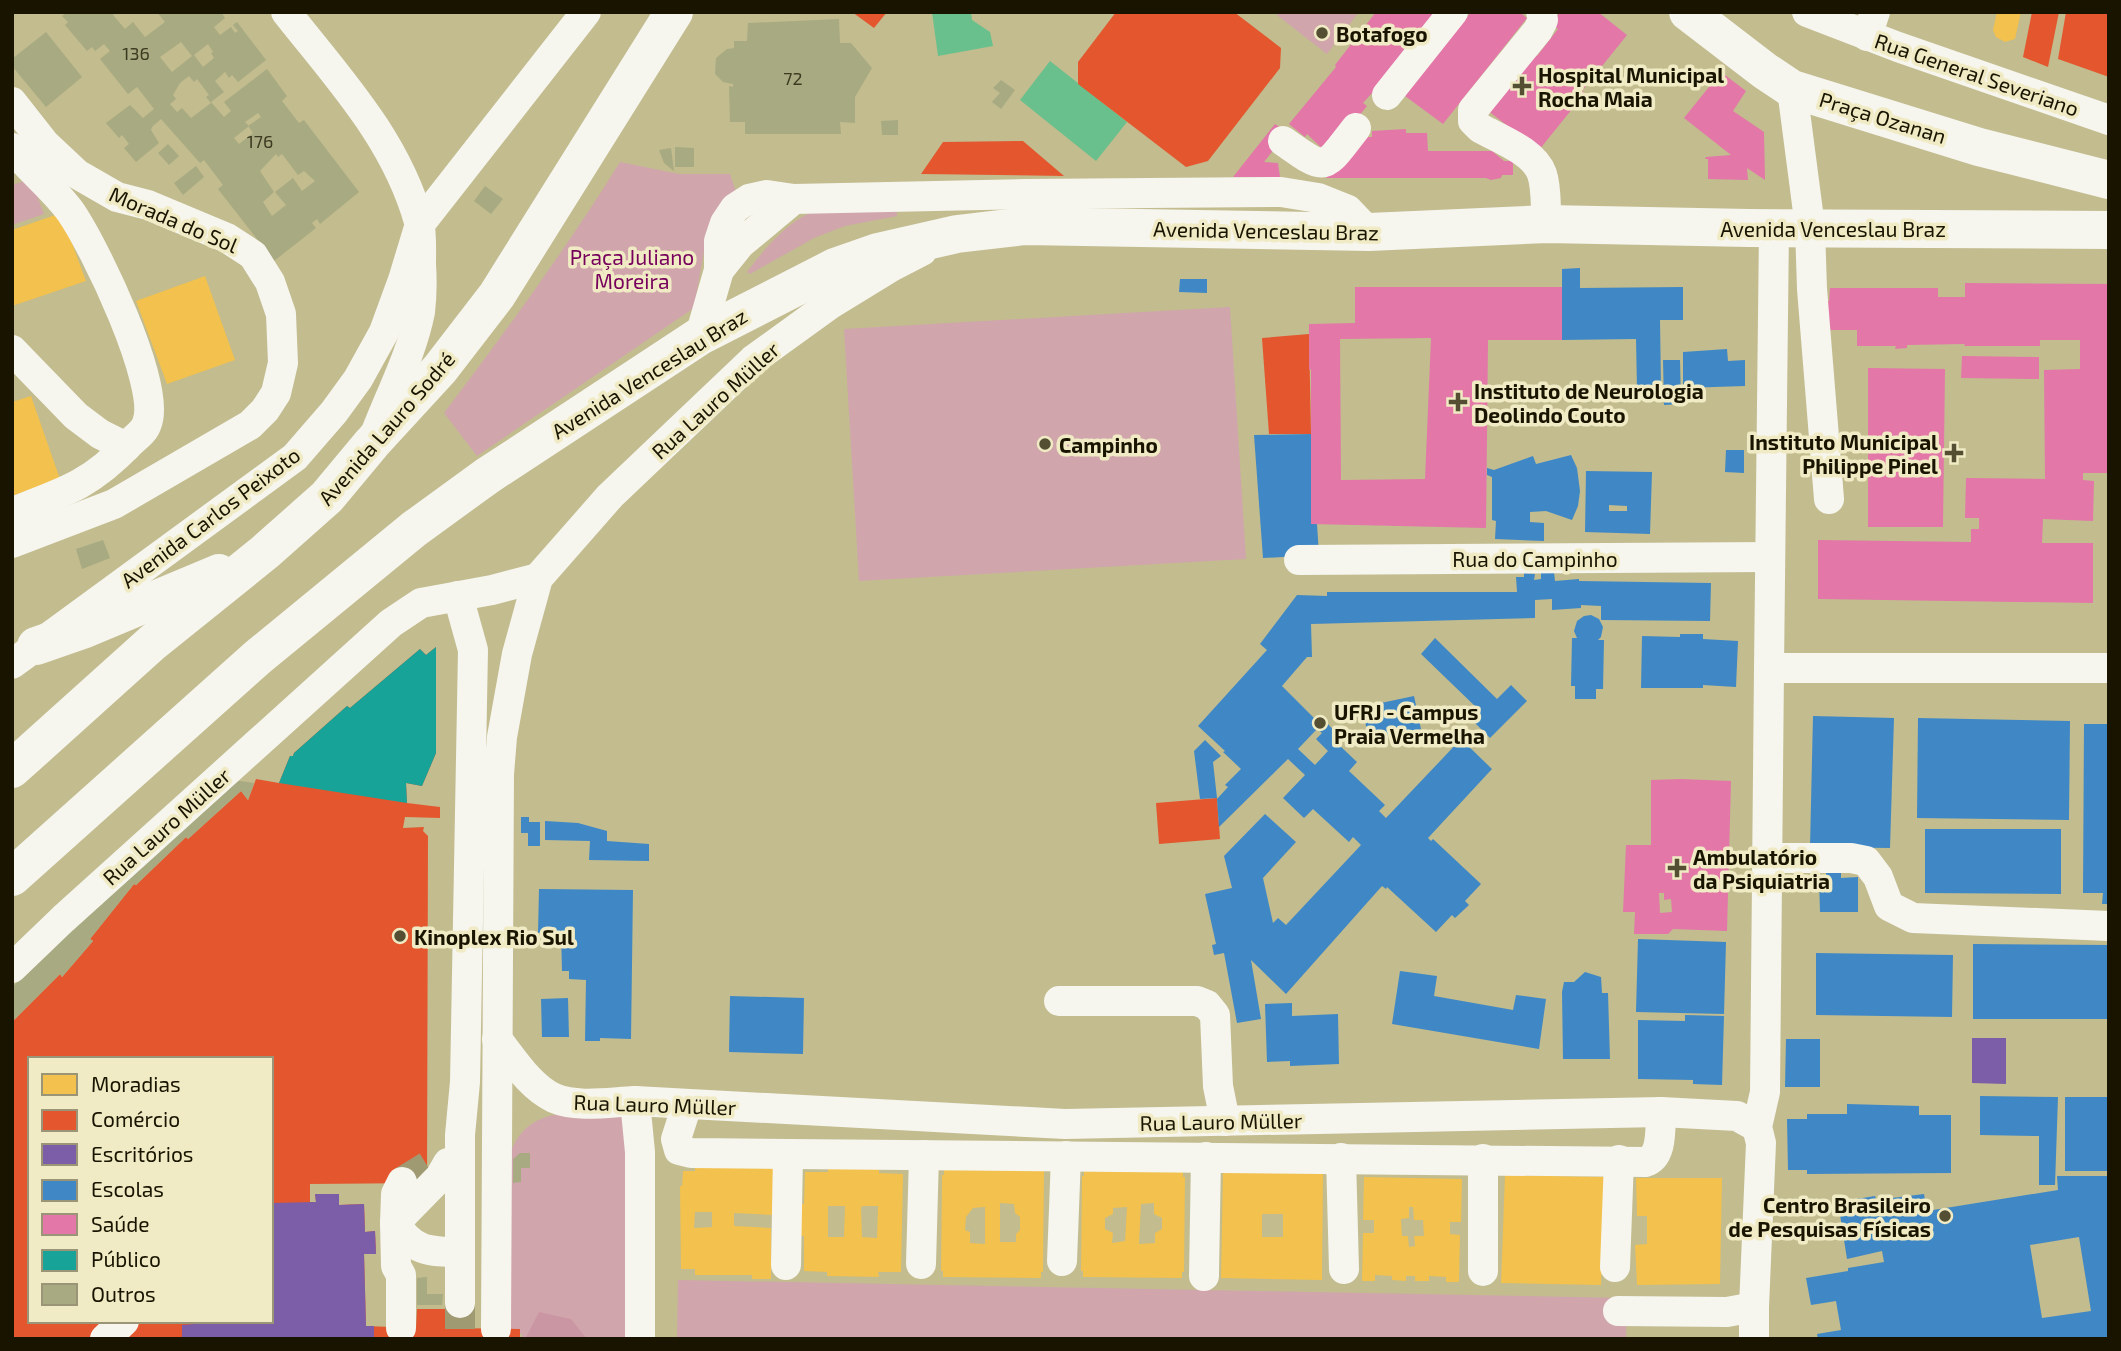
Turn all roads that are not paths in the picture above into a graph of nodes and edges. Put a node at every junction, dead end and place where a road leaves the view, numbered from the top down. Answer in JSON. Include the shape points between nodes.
{"nodes":[{"id":1,"x":286,"y":12,"type":"edge"},
{"id":2,"x":586,"y":12,"type":"edge"},
{"id":3,"x":674,"y":12,"type":"edge"},
{"id":4,"x":1453,"y":12,"type":"edge"},
{"id":5,"x":1541,"y":12,"type":"edge"},
{"id":6,"x":1688,"y":12,"type":"edge"},
{"id":7,"x":1807,"y":12,"type":"edge"},
{"id":8,"x":1871,"y":24,"type":"edge"},
{"id":9,"x":1792,"y":89,"type":"junction"},
{"id":10,"x":1387,"y":95,"type":"dead end"},
{"id":11,"x":12,"y":102,"type":"edge"},
{"id":12,"x":2109,"y":120,"type":"edge"},
{"id":13,"x":1356,"y":128,"type":"dead end"},
{"id":14,"x":1283,"y":141,"type":"dead end"},
{"id":15,"x":12,"y":148,"type":"edge"},
{"id":16,"x":1308,"y":159,"type":"junction"},
{"id":17,"x":2109,"y":180,"type":"edge"},
{"id":18,"x":1304,"y":195,"type":"junction"},
{"id":19,"x":1026,"y":210,"type":"junction"},
{"id":20,"x":420,"y":224,"type":"junction"},
{"id":21,"x":1547,"y":224,"type":"junction"},
{"id":22,"x":1792,"y":227,"type":"junction"},
{"id":23,"x":2109,"y":230,"type":"edge"},
{"id":24,"x":1369,"y":232,"type":"junction"},
{"id":25,"x":957,"y":234,"type":"junction"},
{"id":26,"x":700,"y":337,"type":"junction"},
{"id":27,"x":12,"y":350,"type":"edge"},
{"id":28,"x":372,"y":443,"type":"junction"},
{"id":29,"x":126,"y":447,"type":"junction"},
{"id":30,"x":1829,"y":499,"type":"dead end"},
{"id":31,"x":12,"y":512,"type":"edge"},
{"id":32,"x":12,"y":543,"type":"edge"},
{"id":33,"x":265,"y":552,"type":"junction"},
{"id":34,"x":1770,"y":557,"type":"junction"},
{"id":35,"x":1299,"y":559,"type":"dead end"},
{"id":36,"x":538,"y":578,"type":"junction"},
{"id":37,"x":458,"y":596,"type":"junction"},
{"id":38,"x":473,"y":650,"type":"junction"},
{"id":39,"x":517,"y":654,"type":"junction"},
{"id":40,"x":24,"y":655,"type":"edge"},
{"id":41,"x":1769,"y":668,"type":"junction"},
{"id":42,"x":2109,"y":668,"type":"edge"},
{"id":43,"x":12,"y":769,"type":"edge"},
{"id":44,"x":485,"y":812,"type":"junction"},
{"id":45,"x":1768,"y":858,"type":"junction"},
{"id":46,"x":12,"y":877,"type":"edge"},
{"id":47,"x":2109,"y":926,"type":"edge"},
{"id":48,"x":12,"y":968,"type":"edge"},
{"id":49,"x":1059,"y":1001,"type":"dead end"},
{"id":50,"x":497,"y":1039,"type":"junction"},
{"id":51,"x":465,"y":1082,"type":"junction"},
{"id":52,"x":496,"y":1082,"type":"junction"},
{"id":53,"x":635,"y":1101,"type":"junction"},
{"id":54,"x":687,"y":1105,"type":"junction"},
{"id":55,"x":1661,"y":1112,"type":"junction"},
{"id":56,"x":1225,"y":1121,"type":"junction"},
{"id":57,"x":1757,"y":1127,"type":"junction"},
{"id":58,"x":788,"y":1154,"type":"junction"},
{"id":59,"x":923,"y":1155,"type":"junction"},
{"id":60,"x":1066,"y":1156,"type":"junction"},
{"id":61,"x":449,"y":1157,"type":"junction"},
{"id":62,"x":1206,"y":1157,"type":"junction"},
{"id":63,"x":1341,"y":1158,"type":"junction"},
{"id":64,"x":1483,"y":1159,"type":"junction"},
{"id":65,"x":1619,"y":1160,"type":"junction"},
{"id":66,"x":402,"y":1182,"type":"dead end"},
{"id":67,"x":395,"y":1223,"type":"junction"},
{"id":68,"x":445,"y":1252,"type":"junction"},
{"id":69,"x":1062,"y":1261,"type":"dead end"},
{"id":70,"x":921,"y":1264,"type":"dead end"},
{"id":71,"x":786,"y":1265,"type":"dead end"},
{"id":72,"x":1615,"y":1268,"type":"dead end"},
{"id":73,"x":1344,"y":1269,"type":"dead end"},
{"id":74,"x":1483,"y":1271,"type":"dead end"},
{"id":75,"x":401,"y":1275,"type":"junction"},
{"id":76,"x":1205,"y":1276,"type":"dead end"},
{"id":77,"x":460,"y":1303,"type":"tunnel mouth"},
{"id":78,"x":1754,"y":1307,"type":"junction"},
{"id":79,"x":1618,"y":1311,"type":"dead end"},
{"id":80,"x":122,"y":1323,"type":"edge"},
{"id":81,"x":401,"y":1328,"type":"dead end"},
{"id":82,"x":496,"y":1329,"type":"dead end"},
{"id":83,"x":105,"y":1339,"type":"edge"},
{"id":84,"x":640,"y":1339,"type":"edge"},
{"id":85,"x":1754,"y":1339,"type":"edge"}],
"edges":[{"from":1,"to":20,"type":"street","via":[[370,118],[396,160]]},
{"from":2,"to":20,"type":"street"},
{"from":3,"to":28,"type":"main road","name":"Avenida Lauro Sodré","via":[[498,295],[440,369]]},
{"from":4,"to":10,"type":"street"},
{"from":5,"to":21,"type":"street","via":[[1538,30],[1473,110],[1473,121],[1538,166]]},
{"from":6,"to":9,"type":"main road"},
{"from":7,"to":8,"type":"street","name":"Rua General Severiano"},
{"from":8,"to":12,"type":"street","name":"Rua General Severiano"},
{"from":9,"to":17,"type":"main road","name":"Praça Ozanan","via":[[1979,147]]},
{"from":9,"to":22,"type":"street","name":"Praça Ozanan"},
{"from":11,"to":32,"type":"street","name":"Morada do Sol","via":[[45,144],[77,174],[117,197],[227,238],[253,255],[270,282],[281,314],[283,363],[276,393],[250,425],[114,504]]},
{"from":13,"to":16,"type":"street","via":[[1326,163]]},
{"from":14,"to":16,"type":"street"},
{"from":15,"to":29,"type":"street","via":[[69,210],[114,292],[151,409],[147,426]]},
{"from":16,"to":18,"type":"street"},
{"from":18,"to":19,"type":"street","via":[[1206,185]]},
{"from":18,"to":24,"type":"street","via":[[1348,211]]},
{"from":19,"to":24,"type":"main road","name":"Avenida Venceslau Braz"},
{"from":19,"to":25,"type":"main road","name":"Avenida Venceslau Braz"},
{"from":19,"to":26,"type":"street","via":[[767,195],[749,199],[735,208],[725,223],[719,241],[719,270]]},
{"from":20,"to":28,"type":"street","via":[[420,311]]},
{"from":20,"to":40,"type":"street","name":"Avenida Carlos Peixoto","via":[[384,332],[358,379],[295,457]]},
{"from":21,"to":22,"type":"main road","name":"Avenida Venceslau Braz"},
{"from":21,"to":24,"type":"main road","name":"Avenida Venceslau Braz"},
{"from":22,"to":23,"type":"main road","name":"Avenida Venceslau Braz"},
{"from":22,"to":30,"type":"street","via":[[1812,289]]},
{"from":22,"to":34,"type":"street"},
{"from":25,"to":26,"type":"main road","name":"Avenida Venceslau Braz","via":[[835,267]]},
{"from":25,"to":36,"type":"street","name":"Rua Lauro Müller","via":[[891,267],[753,360],[610,496]]},
{"from":26,"to":46,"type":"main road","name":"Avenida Venceslau Braz","via":[[414,529],[258,657]]},
{"from":27,"to":29,"type":"street","via":[[76,416]]},
{"from":28,"to":33,"type":"main road","name":"Avenida Lauro Sodré","via":[[327,497]]},
{"from":29,"to":31,"type":"street","via":[[72,490]]},
{"from":33,"to":40,"type":"main road"},
{"from":33,"to":43,"type":"main road","name":"Avenida Lauro Sodré","via":[[152,643]]},
{"from":34,"to":35,"type":"street","name":"Rua do Campinho"},
{"from":34,"to":41,"type":"street"},
{"from":36,"to":37,"type":"street","name":"Rua Lauro Müller"},
{"from":36,"to":39,"type":"street","name":"Rua Lauro Müller"},
{"from":37,"to":38,"type":"street","name":"Rua Lauro Müller"},
{"from":37,"to":48,"type":"street","name":"Rua Lauro Müller","via":[[421,603],[391,623]]},
{"from":38,"to":39,"type":"street"},
{"from":38,"to":44,"type":"street","name":"Rua Lauro Müller"},
{"from":39,"to":44,"type":"street","name":"Rua Lauro Müller","via":[[499,774]]},
{"from":41,"to":42,"type":"street"},
{"from":41,"to":45,"type":"street"},
{"from":44,"to":50,"type":"street","name":"Rua Lauro Müller"},
{"from":44,"to":51,"type":"street","name":"Rua Lauro Müller"},
{"from":45,"to":47,"type":"street","via":[[1866,861],[1889,906],[1913,918]]},
{"from":45,"to":57,"type":"street","via":[[1765,1091]]},
{"from":49,"to":56,"type":"street","via":[[1197,1000],[1207,1005],[1215,1014]]},
{"from":50,"to":52,"type":"street","name":"Rua Lauro Müller"},
{"from":50,"to":53,"type":"street","name":"Rua Lauro Müller","via":[[532,1082],[553,1098],[572,1103]]},
{"from":51,"to":52,"type":"street"},
{"from":51,"to":61,"type":"street","name":"Rua Lauro Müller"},
{"from":52,"to":82,"type":"street","name":"Rua Lauro Müller"},
{"from":53,"to":54,"type":"street","name":"Rua Lauro Müller"},
{"from":53,"to":84,"type":"street","via":[[640,1152]]},
{"from":54,"to":56,"type":"street","name":"Rua Lauro Müller","via":[[1065,1124]]},
{"from":54,"to":58,"type":"street","via":[[676,1139],[679,1150]]},
{"from":55,"to":56,"type":"street","name":"Rua Lauro Müller"},
{"from":55,"to":57,"type":"street","name":"Rua Lauro Müller","via":[[1737,1116]]},
{"from":55,"to":65,"type":"street","via":[[1652,1160]]},
{"from":57,"to":78,"type":"street","via":[[1761,1143]]},
{"from":58,"to":59,"type":"street"},
{"from":58,"to":71,"type":"street"},
{"from":59,"to":60,"type":"street"},
{"from":59,"to":70,"type":"street"},
{"from":60,"to":62,"type":"street"},
{"from":60,"to":69,"type":"street"},
{"from":61,"to":67,"type":"street","via":[[440,1177]]},
{"from":61,"to":68,"type":"street","name":"Rua Lauro Müller"},
{"from":62,"to":63,"type":"street"},
{"from":62,"to":76,"type":"street"},
{"from":63,"to":64,"type":"street"},
{"from":63,"to":73,"type":"street"},
{"from":64,"to":65,"type":"street"},
{"from":64,"to":74,"type":"street"},
{"from":65,"to":72,"type":"street"},
{"from":66,"to":67,"type":"street","via":[[396,1194]]},
{"from":67,"to":68,"type":"street","via":[[409,1240]]},
{"from":67,"to":75,"type":"street","via":[[396,1266]]},
{"from":68,"to":75,"type":"street","via":[[411,1264]]},
{"from":68,"to":77,"type":"street","name":"Rua Lauro Müller"},
{"from":75,"to":81,"type":"street"},
{"from":78,"to":79,"type":"street","via":[[1727,1312]]},
{"from":78,"to":85,"type":"street"},
{"from":80,"to":83,"type":"street"}]}
